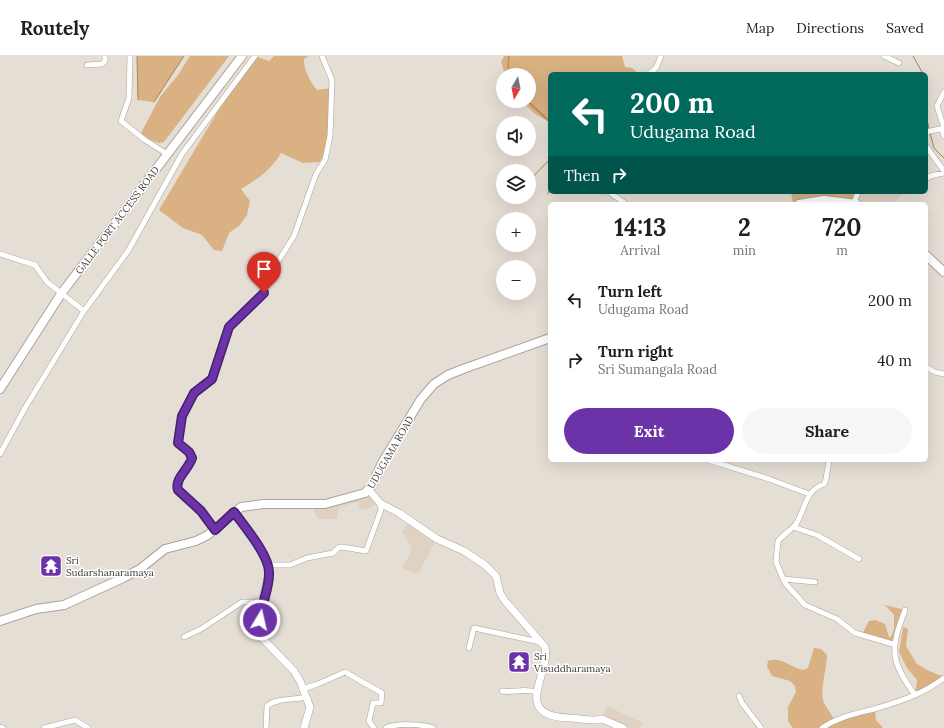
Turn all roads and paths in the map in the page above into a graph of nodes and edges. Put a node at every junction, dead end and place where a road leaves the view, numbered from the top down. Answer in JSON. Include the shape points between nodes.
{"nodes":[{"id":1,"x":105,"y":56,"type":"edge"},
{"id":2,"x":130,"y":56,"type":"edge"},
{"id":3,"x":242,"y":56,"type":"edge"},
{"id":4,"x":255,"y":56,"type":"edge"},
{"id":5,"x":322,"y":56,"type":"edge"},
{"id":6,"x":661,"y":56,"type":"edge"},
{"id":7,"x":884,"y":56,"type":"edge"},
{"id":8,"x":899,"y":63,"type":"dead end"},
{"id":9,"x":87,"y":65,"type":"dead end"},
{"id":10,"x":651,"y":72,"type":"edge"},
{"id":11,"x":944,"y":92,"type":"edge"},
{"id":12,"x":943,"y":128,"type":"edge"},
{"id":13,"x":928,"y":132,"type":"edge"},
{"id":14,"x":944,"y":136,"type":"edge"},
{"id":15,"x":928,"y":149,"type":"edge"},
{"id":16,"x":167,"y":154,"type":"junction"},
{"id":17,"x":944,"y":172,"type":"edge"},
{"id":18,"x":928,"y":178,"type":"edge"},
{"id":19,"x":612,"y":194,"type":"edge"},
{"id":20,"x":623,"y":202,"type":"edge"},
{"id":21,"x":812,"y":202,"type":"edge"},
{"id":22,"x":840,"y":202,"type":"edge"},
{"id":23,"x":0,"y":254,"type":"edge"},
{"id":24,"x":928,"y":257,"type":"edge"},
{"id":25,"x":944,"y":272,"type":"edge"},
{"id":26,"x":61,"y":294,"type":"junction"},
{"id":27,"x":84,"y":311,"type":"junction"},
{"id":28,"x":548,"y":339,"type":"edge"},
{"id":29,"x":928,"y":368,"type":"edge"},
{"id":30,"x":944,"y":374,"type":"edge"},
{"id":31,"x":0,"y":389,"type":"edge"},
{"id":32,"x":0,"y":454,"type":"edge"},
{"id":33,"x":714,"y":462,"type":"edge"},
{"id":34,"x":829,"y":462,"type":"edge"},
{"id":35,"x":369,"y":490,"type":"junction"},
{"id":36,"x":809,"y":494,"type":"junction"},
{"id":37,"x":380,"y":503,"type":"junction"},
{"id":38,"x":234,"y":512,"type":"junction"},
{"id":39,"x":793,"y":527,"type":"junction"},
{"id":40,"x":215,"y":530,"type":"junction"},
{"id":41,"x":859,"y":559,"type":"dead end"},
{"id":42,"x":268,"y":565,"type":"junction"},
{"id":43,"x":783,"y":579,"type":"junction"},
{"id":44,"x":815,"y":582,"type":"dead end"},
{"id":45,"x":262,"y":602,"type":"junction"},
{"id":46,"x":905,"y":610,"type":"dead end"},
{"id":47,"x":0,"y":621,"type":"edge"},
{"id":48,"x":184,"y":637,"type":"dead end"},
{"id":49,"x":540,"y":642,"type":"junction"},
{"id":50,"x":894,"y":644,"type":"junction"},
{"id":51,"x":469,"y":648,"type":"dead end"},
{"id":52,"x":944,"y":678,"type":"edge"},
{"id":53,"x":302,"y":689,"type":"junction"},
{"id":54,"x":502,"y":691,"type":"dead end"},
{"id":55,"x":536,"y":692,"type":"junction"},
{"id":56,"x":915,"y":695,"type":"junction"},
{"id":57,"x":739,"y":696,"type":"dead end"},
{"id":58,"x":306,"y":697,"type":"junction"},
{"id":59,"x":44,"y":728,"type":"edge"},
{"id":60,"x":88,"y":728,"type":"edge"},
{"id":61,"x":266,"y":728,"type":"edge"},
{"id":62,"x":304,"y":728,"type":"edge"},
{"id":63,"x":374,"y":728,"type":"edge"},
{"id":64,"x":386,"y":728,"type":"edge"},
{"id":65,"x":433,"y":728,"type":"edge"},
{"id":66,"x":623,"y":728,"type":"edge"},
{"id":67,"x":761,"y":728,"type":"edge"},
{"id":68,"x":822,"y":728,"type":"edge"}],
"edges":[{"from":1,"to":9,"type":"street","via":[[102,64]]},
{"from":2,"to":16,"type":"street","via":[[129,98],[121,121]]},
{"from":3,"to":16,"type":"main road","name":"GALLE PORT ACCESS ROAD"},
{"from":4,"to":27,"type":"street","via":[[182,154],[128,251]]},
{"from":5,"to":40,"type":"street","via":[[332,80],[330,136],[325,160],[316,174],[294,236],[277,263],[264,293],[229,327],[212,379],[194,393],[182,416],[178,443],[192,458],[190,466],[176,485]]},
{"from":6,"to":10,"type":"street"},
{"from":7,"to":8,"type":"street"},
{"from":11,"to":12,"type":"street","via":[[937,106]]},
{"from":12,"to":13,"type":"street"},
{"from":12,"to":14,"type":"street"},
{"from":15,"to":17,"type":"street"},
{"from":16,"to":26,"type":"main road","name":"GALLE PORT ACCESS ROAD"},
{"from":17,"to":18,"type":"street"},
{"from":19,"to":20,"type":"street"},
{"from":21,"to":22,"type":"main road"},
{"from":23,"to":26,"type":"street","via":[[35,264],[47,282]]},
{"from":24,"to":25,"type":"main road"},
{"from":26,"to":27,"type":"street"},
{"from":26,"to":31,"type":"main road","name":"GALLE PORT ACCESS ROAD"},
{"from":27,"to":32,"type":"street"},
{"from":28,"to":35,"type":"main road","name":"UDUGAMA ROAD","via":[[463,368],[434,384],[421,399]]},
{"from":29,"to":30,"type":"street"},
{"from":33,"to":36,"type":"street"},
{"from":34,"to":36,"type":"street","via":[[824,484]]},
{"from":35,"to":37,"type":"main road"},
{"from":35,"to":38,"type":"main road","name":"UDUGAMA ROAD","via":[[358,496],[325,504],[249,505]]},
{"from":36,"to":39,"type":"street"},
{"from":37,"to":42,"type":"street","via":[[381,510],[366,551],[342,547],[333,553],[307,558],[290,565]]},
{"from":37,"to":49,"type":"main road","via":[[492,570],[505,601]]},
{"from":38,"to":40,"type":"main road","name":"UDUGAMA ROAD"},
{"from":38,"to":42,"type":"main road"},
{"from":39,"to":41,"type":"street","via":[[818,535]]},
{"from":39,"to":43,"type":"street","via":[[777,543],[776,562]]},
{"from":40,"to":47,"type":"main road","name":"UDUGAMA ROAD","via":[[196,541],[165,549],[140,569],[64,605]]},
{"from":42,"to":45,"type":"main road","via":[[270,573]]},
{"from":43,"to":44,"type":"street"},
{"from":43,"to":50,"type":"street","via":[[804,605],[837,619],[855,633]]},
{"from":45,"to":48,"type":"street","via":[[242,602]]},
{"from":45,"to":53,"type":"main road","via":[[260,634],[294,671]]},
{"from":46,"to":50,"type":"street"},
{"from":49,"to":51,"type":"street","via":[[474,628]]},
{"from":49,"to":55,"type":"main road","via":[[547,654]]},
{"from":50,"to":56,"type":"street","via":[[899,671]]},
{"from":52,"to":56,"type":"street"},
{"from":53,"to":58,"type":"main road"},
{"from":53,"to":63,"type":"street","via":[[345,672],[382,693],[381,703],[373,703],[369,721]]},
{"from":54,"to":55,"type":"street"},
{"from":55,"to":66,"type":"main road","via":[[540,709],[547,715],[596,721],[602,719]]},
{"from":56,"to":68,"type":"street","via":[[834,720]]},
{"from":57,"to":67,"type":"street"},
{"from":58,"to":61,"type":"street","via":[[274,701],[267,706]]},
{"from":58,"to":62,"type":"main road","via":[[311,710]]},
{"from":59,"to":60,"type":"street","via":[[74,720]]},
{"from":64,"to":65,"type":"street","via":[[393,725],[422,724]]}]}
